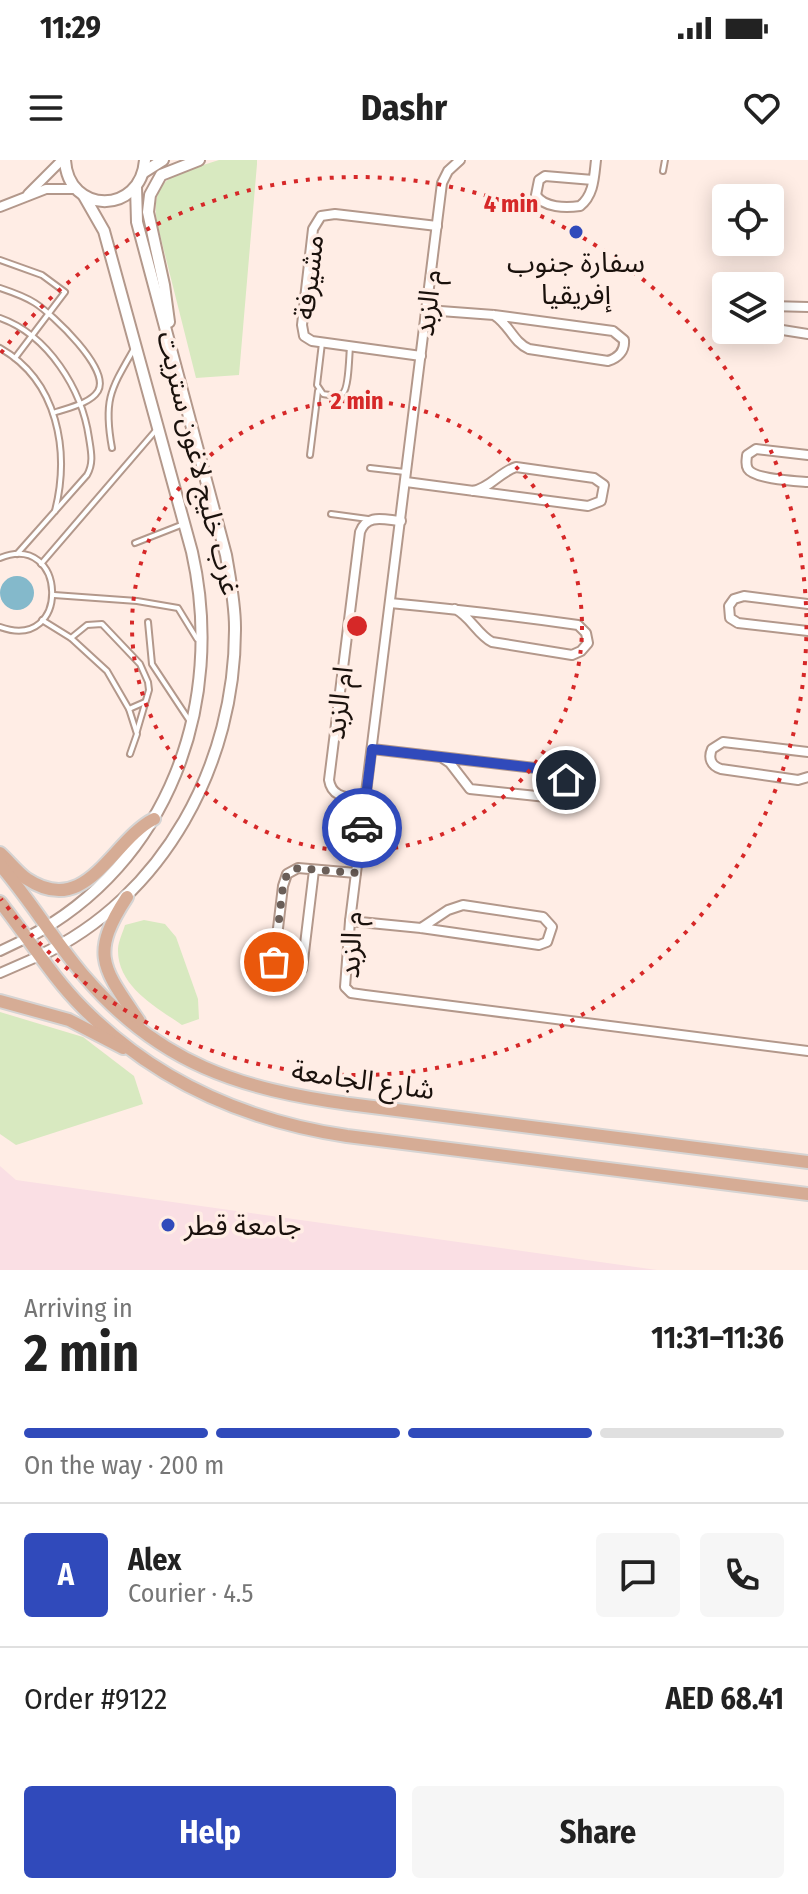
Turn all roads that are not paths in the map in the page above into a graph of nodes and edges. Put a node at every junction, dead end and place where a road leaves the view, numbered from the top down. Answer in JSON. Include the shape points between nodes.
{"nodes":[{"id":1,"x":63,"y":160,"type":"edge"},
{"id":2,"x":163,"y":160,"type":"edge"},
{"id":3,"x":199,"y":160,"type":"edge"},
{"id":4,"x":460,"y":160,"type":"edge"},
{"id":5,"x":596,"y":160,"type":"edge"},
{"id":6,"x":665,"y":160,"type":"edge"},
{"id":7,"x":144,"y":166,"type":"edge"},
{"id":8,"x":663,"y":171,"type":"dead end"},
{"id":9,"x":593,"y":180,"type":"junction"},
{"id":10,"x":136,"y":187,"type":"junction"},
{"id":11,"x":80,"y":192,"type":"junction"},
{"id":12,"x":27,"y":195,"type":"junction"},
{"id":13,"x":0,"y":207,"type":"edge"},
{"id":14,"x":437,"y":226,"type":"junction"},
{"id":15,"x":0,"y":260,"type":"edge"},
{"id":16,"x":0,"y":288,"type":"edge"},
{"id":17,"x":784,"y":306,"type":"edge"},
{"id":18,"x":808,"y":307,"type":"edge"},
{"id":19,"x":427,"y":310,"type":"junction"},
{"id":20,"x":50,"y":314,"type":"junction"},
{"id":21,"x":494,"y":315,"type":"junction"},
{"id":22,"x":0,"y":318,"type":"edge"},
{"id":23,"x":784,"y":330,"type":"edge"},
{"id":24,"x":808,"y":334,"type":"edge"},
{"id":25,"x":33,"y":336,"type":"junction"},
{"id":26,"x":169,"y":340,"type":"junction"},
{"id":27,"x":322,"y":343,"type":"junction"},
{"id":28,"x":136,"y":345,"type":"junction"},
{"id":29,"x":350,"y":347,"type":"junction"},
{"id":30,"x":0,"y":348,"type":"edge"},
{"id":31,"x":421,"y":356,"type":"junction"},
{"id":32,"x":15,"y":358,"type":"junction"},
{"id":33,"x":318,"y":391,"type":"junction"},
{"id":34,"x":80,"y":403,"type":"junction"},
{"id":35,"x":53,"y":413,"type":"junction"},
{"id":36,"x":158,"y":427,"type":"junction"},
{"id":37,"x":112,"y":448,"type":"dead end"},
{"id":38,"x":310,"y":455,"type":"dead end"},
{"id":39,"x":808,"y":455,"type":"edge"},
{"id":40,"x":370,"y":468,"type":"dead end"},
{"id":41,"x":407,"y":478,"type":"junction"},
{"id":42,"x":808,"y":482,"type":"edge"},
{"id":43,"x":473,"y":491,"type":"junction"},
{"id":44,"x":55,"y":513,"type":"junction"},
{"id":45,"x":331,"y":514,"type":"dead end"},
{"id":46,"x":370,"y":519,"type":"junction"},
{"id":47,"x":401,"y":521,"type":"junction"},
{"id":48,"x":185,"y":523,"type":"junction"},
{"id":49,"x":135,"y":543,"type":"dead end"},
{"id":50,"x":17,"y":554,"type":"junction"},
{"id":51,"x":0,"y":558,"type":"edge"},
{"id":52,"x":41,"y":564,"type":"junction"},
{"id":53,"x":54,"y":595,"type":"junction"},
{"id":54,"x":390,"y":603,"type":"junction"},
{"id":55,"x":808,"y":604,"type":"edge"},
{"id":56,"x":455,"y":609,"type":"junction"},
{"id":57,"x":42,"y":620,"type":"junction"},
{"id":58,"x":148,"y":622,"type":"dead end"},
{"id":59,"x":0,"y":627,"type":"edge"},
{"id":60,"x":808,"y":631,"type":"edge"},
{"id":61,"x":71,"y":638,"type":"junction"},
{"id":62,"x":203,"y":649,"type":"junction"},
{"id":63,"x":146,"y":702,"type":"junction"},
{"id":64,"x":129,"y":709,"type":"junction"},
{"id":65,"x":192,"y":725,"type":"junction"},
{"id":66,"x":137,"y":734,"type":"junction"},
{"id":67,"x":372,"y":749,"type":"junction"},
{"id":68,"x":808,"y":752,"type":"edge"},
{"id":69,"x":130,"y":754,"type":"dead end"},
{"id":70,"x":441,"y":757,"type":"junction"},
{"id":71,"x":808,"y":777,"type":"edge"},
{"id":72,"x":365,"y":800,"type":"junction"},
{"id":73,"x":154,"y":819,"type":"junction"},
{"id":74,"x":0,"y":853,"type":"edge"},
{"id":75,"x":0,"y":865,"type":"edge"},
{"id":76,"x":314,"y":870,"type":"junction"},
{"id":77,"x":356,"y":873,"type":"junction"},
{"id":78,"x":127,"y":897,"type":"junction"},
{"id":79,"x":0,"y":902,"type":"edge"},
{"id":80,"x":350,"y":921,"type":"junction"},
{"id":81,"x":48,"y":927,"type":"junction"},
{"id":82,"x":421,"y":928,"type":"junction"},
{"id":83,"x":27,"y":938,"type":"junction"},
{"id":84,"x":61,"y":946,"type":"junction"},
{"id":85,"x":0,"y":951,"type":"edge"},
{"id":86,"x":39,"y":956,"type":"junction"},
{"id":87,"x":0,"y":973,"type":"edge"},
{"id":88,"x":0,"y":1001,"type":"edge"},
{"id":89,"x":147,"y":1033,"type":"junction"},
{"id":90,"x":133,"y":1050,"type":"junction"},
{"id":91,"x":808,"y":1051,"type":"edge"},
{"id":92,"x":808,"y":1162,"type":"edge"},
{"id":93,"x":808,"y":1194,"type":"edge"}],
"edges":[{"from":1,"to":11,"type":"street","name":"غرب خليج لاغون ستريت","via":[[68,178]]},
{"from":1,"to":12,"type":"street"},
{"from":2,"to":7,"type":"street"},
{"from":3,"to":26,"type":"street","via":[[161,175],[148,204],[168,305]]},
{"from":4,"to":14,"type":"street","name":"م الزبد","via":[[444,177]]},
{"from":5,"to":9,"type":"street"},
{"from":6,"to":8,"type":"lane"},
{"from":7,"to":10,"type":"street"},
{"from":9,"to":9,"type":"street","via":[[545,176],[536,195],[546,205],[580,206]]},
{"from":10,"to":11,"type":"street","via":[[112,201]]},
{"from":10,"to":26,"type":"street","name":"غرب خليج لاغون ستريت","via":[[137,222]]},
{"from":11,"to":12,"type":"street","via":[[54,188]]},
{"from":11,"to":28,"type":"street","name":"غرب خليج لاغون ستريت","via":[[104,231]]},
{"from":12,"to":13,"type":"street"},
{"from":14,"to":19,"type":"street","name":"م الزبد"},
{"from":14,"to":27,"type":"street","name":"مشيرفة","via":[[335,214],[316,221],[302,331]]},
{"from":15,"to":20,"type":"lane","via":[[63,288],[64,296]]},
{"from":16,"to":20,"type":"lane"},
{"from":17,"to":18,"type":"street"},
{"from":19,"to":21,"type":"street"},
{"from":19,"to":31,"type":"street","name":"م الزبد"},
{"from":20,"to":25,"type":"lane"},
{"from":20,"to":34,"type":"lane","via":[[82,349],[100,381],[94,395]]},
{"from":21,"to":21,"type":"street","via":[[613,331],[624,347],[608,361],[529,349],[518,344]]},
{"from":22,"to":25,"type":"lane"},
{"from":23,"to":24,"type":"street"},
{"from":25,"to":32,"type":"lane"},
{"from":25,"to":34,"type":"lane","via":[[57,363]]},
{"from":26,"to":78,"type":"street","name":"غرب خليج لاغون ستريت","via":[[226,555],[235,627],[233,676],[216,754],[201,789],[169,846]]},
{"from":27,"to":29,"type":"street","name":"مشيرفة"},
{"from":27,"to":33,"type":"lane"},
{"from":28,"to":36,"type":"street","name":"غرب خليج لاغون ستريت"},
{"from":28,"to":37,"type":"lane","via":[[109,395],[106,414]]},
{"from":29,"to":31,"type":"street","name":"مشيرفة"},
{"from":29,"to":33,"type":"lane","via":[[343,393]]},
{"from":30,"to":32,"type":"lane"},
{"from":31,"to":41,"type":"street","name":"م الزبد"},
{"from":32,"to":35,"type":"lane"},
{"from":33,"to":38,"type":"lane"},
{"from":34,"to":35,"type":"lane"},
{"from":34,"to":44,"type":"lane","via":[[91,467]]},
{"from":35,"to":44,"type":"lane","via":[[62,453]]},
{"from":36,"to":48,"type":"street","name":"غرب خليج لاغون ستريت"},
{"from":36,"to":52,"type":"lane"},
{"from":39,"to":42,"type":"street","via":[[756,449],[746,463],[759,475]]},
{"from":40,"to":41,"type":"lane"},
{"from":41,"to":43,"type":"street"},
{"from":41,"to":47,"type":"street","name":"م الزبد"},
{"from":43,"to":43,"type":"street","via":[[513,467],[594,478],[605,491],[601,501],[588,506]]},
{"from":44,"to":50,"type":"lane"},
{"from":45,"to":46,"type":"lane"},
{"from":46,"to":47,"type":"street"},
{"from":46,"to":72,"type":"street","name":"ام الزبد","via":[[360,532],[329,780],[337,795]]},
{"from":47,"to":54,"type":"street","name":"م الزبد"},
{"from":48,"to":49,"type":"lane"},
{"from":48,"to":62,"type":"street","name":"غرب خليج لاغون ستريت","via":[[202,601]]},
{"from":50,"to":51,"type":"lane"},
{"from":50,"to":52,"type":"lane"},
{"from":52,"to":53,"type":"lane"},
{"from":53,"to":57,"type":"lane"},
{"from":53,"to":62,"type":"lane","via":[[178,608]]},
{"from":54,"to":56,"type":"street"},
{"from":54,"to":67,"type":"street","name":"م الزبد"},
{"from":55,"to":60,"type":"street","via":[[744,596],[734,599],[728,610],[738,623]]},
{"from":56,"to":56,"type":"street","via":[[492,642],[572,655],[588,643],[578,625]]},
{"from":57,"to":59,"type":"lane","via":[[23,630]]},
{"from":57,"to":61,"type":"lane"},
{"from":58,"to":65,"type":"lane","via":[[152,664]]},
{"from":61,"to":63,"type":"lane","via":[[92,624],[106,627],[140,664],[149,686]]},
{"from":61,"to":64,"type":"lane","via":[[107,671]]},
{"from":62,"to":65,"type":"street","name":"غرب خليج لاغون ستريت"},
{"from":63,"to":64,"type":"lane"},
{"from":63,"to":66,"type":"lane"},
{"from":64,"to":66,"type":"lane"},
{"from":65,"to":73,"type":"street","name":"غرب خليج لاغون ستريت"},
{"from":66,"to":69,"type":"lane"},
{"from":67,"to":70,"type":"street"},
{"from":67,"to":72,"type":"street","name":"م الزبد"},
{"from":68,"to":71,"type":"street","via":[[723,742],[710,757],[721,769]]},
{"from":70,"to":70,"type":"street","via":[[552,770],[568,787],[556,798],[470,789]]},
{"from":72,"to":77,"type":"street","name":"م الزبد"},
{"from":73,"to":74,"type":"main road","via":[[92,878],[71,887],[53,889],[31,882]]},
{"from":73,"to":81,"type":"street","name":"غرب خليج لاغون ستريت","via":[[107,880]]},
{"from":75,"to":81,"type":"main road","name":"شارع الجامعة"},
{"from":76,"to":76,"type":"street","via":[[294,869],[284,878],[274,966],[285,977],[302,969]]},
{"from":76,"to":77,"type":"street"},
{"from":77,"to":80,"type":"street","name":"م الزبد"},
{"from":78,"to":84,"type":"street","name":"غرب خليج لاغون ستريت"},
{"from":78,"to":89,"type":"main road","via":[[106,933],[104,958],[111,980]]},
{"from":79,"to":83,"type":"main road","name":"شارع الجامعة"},
{"from":80,"to":82,"type":"street"},
{"from":80,"to":91,"type":"street","name":"م الزبد","via":[[343,983],[351,993]]},
{"from":81,"to":83,"type":"street","name":"غرب خليج لاغون ستريت"},
{"from":81,"to":84,"type":"main road","name":"شارع الجامعة"},
{"from":82,"to":82,"type":"street","via":[[539,945],[547,942],[552,927],[543,917],[463,905]]},
{"from":83,"to":85,"type":"street"},
{"from":83,"to":86,"type":"main road","name":"شارع الجامعة"},
{"from":84,"to":86,"type":"street","name":"غرب خليج لاغون ستريت"},
{"from":84,"to":89,"type":"main road","name":"شارع الجامعة","via":[[101,993]]},
{"from":86,"to":87,"type":"street"},
{"from":86,"to":90,"type":"main road","name":"شارع الجامعة","via":[[82,1008]]},
{"from":88,"to":90,"type":"main road","via":[[69,1020]]},
{"from":89,"to":92,"type":"main road","name":"شارع الجامعة","via":[[211,1072],[259,1089]]},
{"from":90,"to":93,"type":"main road","name":"شارع الجامعة","via":[[218,1102],[306,1130]]}]}
